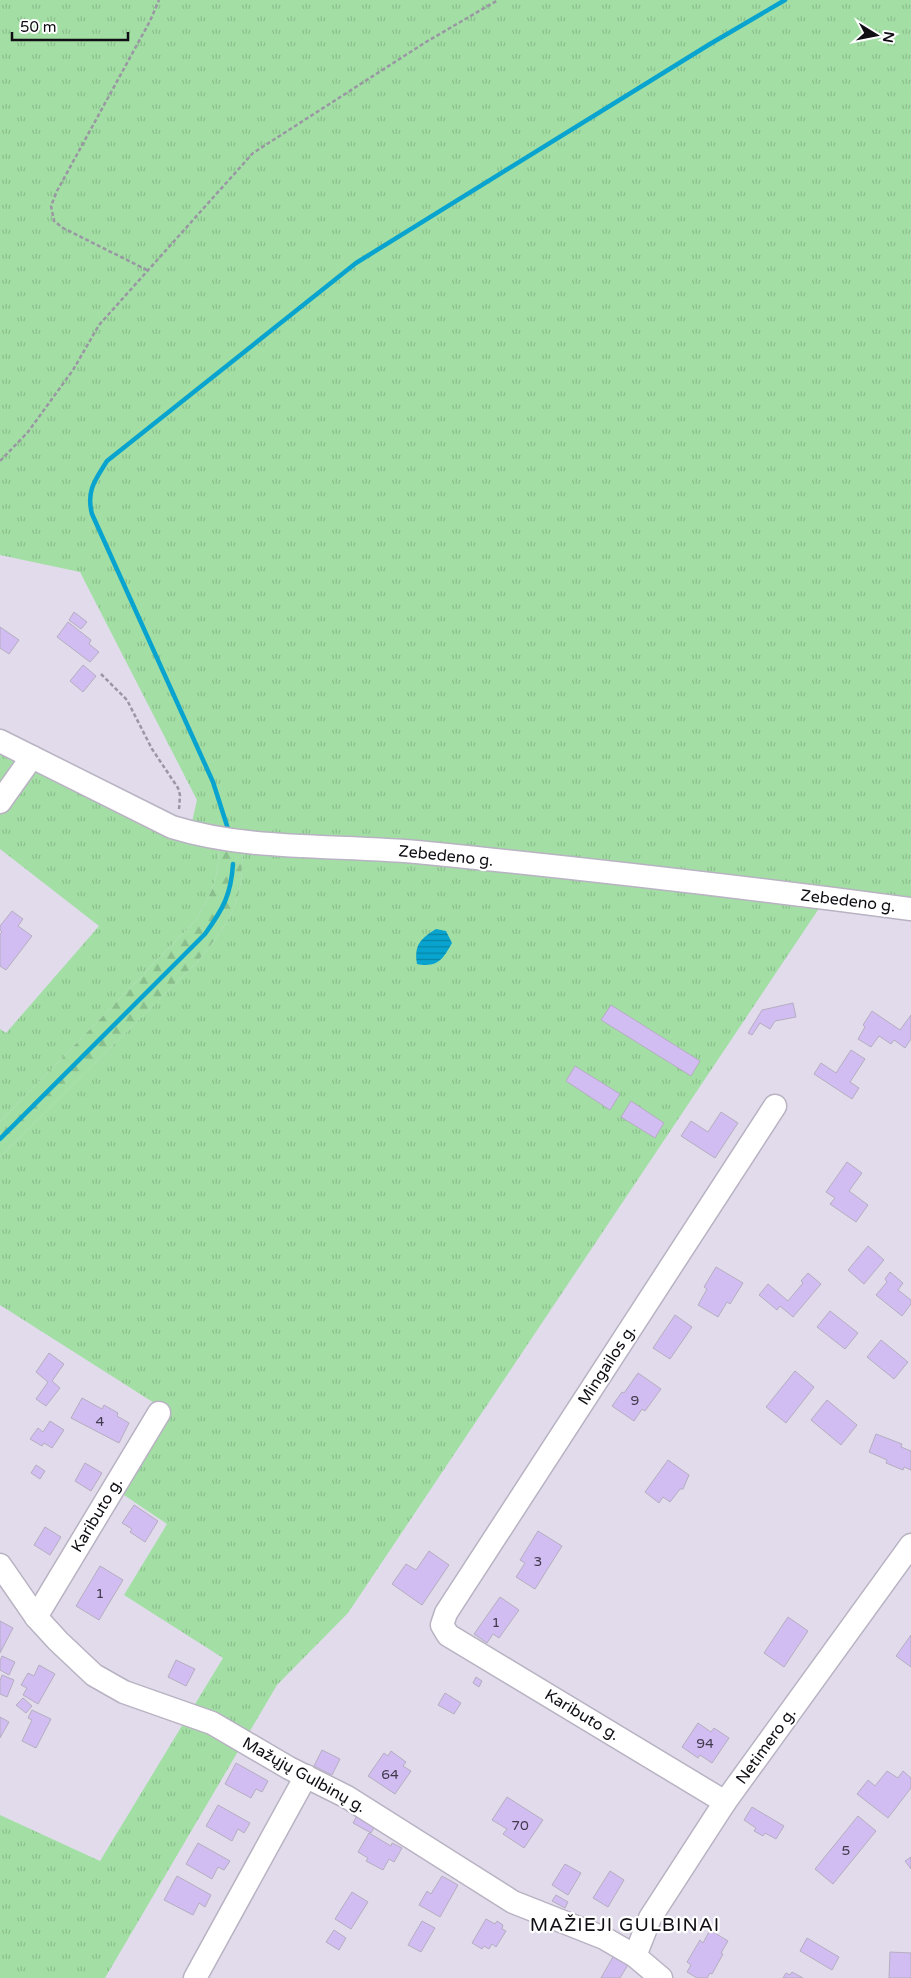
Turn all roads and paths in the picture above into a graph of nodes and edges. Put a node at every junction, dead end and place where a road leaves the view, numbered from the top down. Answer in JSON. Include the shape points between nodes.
{"nodes":[{"id":1,"x":159,"y":0,"type":"edge"},
{"id":2,"x":498,"y":0,"type":"edge"},
{"id":3,"x":148,"y":270,"type":"junction"},
{"id":4,"x":0,"y":461,"type":"edge"},
{"id":5,"x":101,"y":674,"type":"dead end"},
{"id":6,"x":0,"y":741,"type":"edge"},
{"id":7,"x":32,"y":757,"type":"junction"},
{"id":8,"x":0,"y":802,"type":"edge"},
{"id":9,"x":172,"y":827,"type":"junction"},
{"id":10,"x":911,"y":909,"type":"edge"},
{"id":11,"x":775,"y":1106,"type":"dead end"},
{"id":12,"x":159,"y":1413,"type":"dead end"},
{"id":13,"x":911,"y":1545,"type":"edge"},
{"id":14,"x":0,"y":1565,"type":"edge"},
{"id":15,"x":36,"y":1616,"type":"junction"},
{"id":16,"x":442,"y":1625,"type":"joint"},
{"id":17,"x":306,"y":1776,"type":"junction"},
{"id":18,"x":725,"y":1802,"type":"junction"},
{"id":19,"x":638,"y":1965,"type":"edge"},
{"id":20,"x":195,"y":1978,"type":"edge"},
{"id":21,"x":661,"y":1978,"type":"edge"}],
"edges":[{"from":1,"to":3,"type":"path","via":[[51,206],[54,221],[63,228]]},
{"from":2,"to":3,"type":"path","via":[[426,42],[253,153]]},
{"from":3,"to":4,"type":"path","via":[[99,325],[73,370],[34,424]]},
{"from":5,"to":9,"type":"path","via":[[126,700],[152,749],[178,788],[180,802]]},
{"from":6,"to":7,"type":"street","name":"Zebedeno g."},
{"from":7,"to":8,"type":"street"},
{"from":7,"to":9,"type":"street","name":"Zebedeno g."},
{"from":9,"to":10,"type":"street","name":"Zebedeno g.","via":[[197,835],[254,842],[425,853]]},
{"from":11,"to":16,"type":"street","name":"Mingailos g.","via":[[446,1613]]},
{"from":12,"to":15,"type":"street","name":"Kaributo g."},
{"from":13,"to":18,"type":"street","name":"Netimero g."},
{"from":14,"to":15,"type":"street","name":"Mažųjų Gulbinų g."},
{"from":15,"to":17,"type":"street","name":"Mažųjų Gulbinų g.","via":[[94,1675],[124,1692],[212,1723]]},
{"from":16,"to":18,"type":"street","name":"Kaributo g.","via":[[448,1635]]},
{"from":17,"to":19,"type":"street","name":"Mažųjų Gulbinų g.","via":[[347,1797],[513,1902],[604,1938]]},
{"from":17,"to":20,"type":"street"},
{"from":18,"to":19,"type":"street","name":"Netimero g.","via":[[650,1918]]},
{"from":19,"to":21,"type":"street","name":"Mažųjų Gulbinų g."}]}
